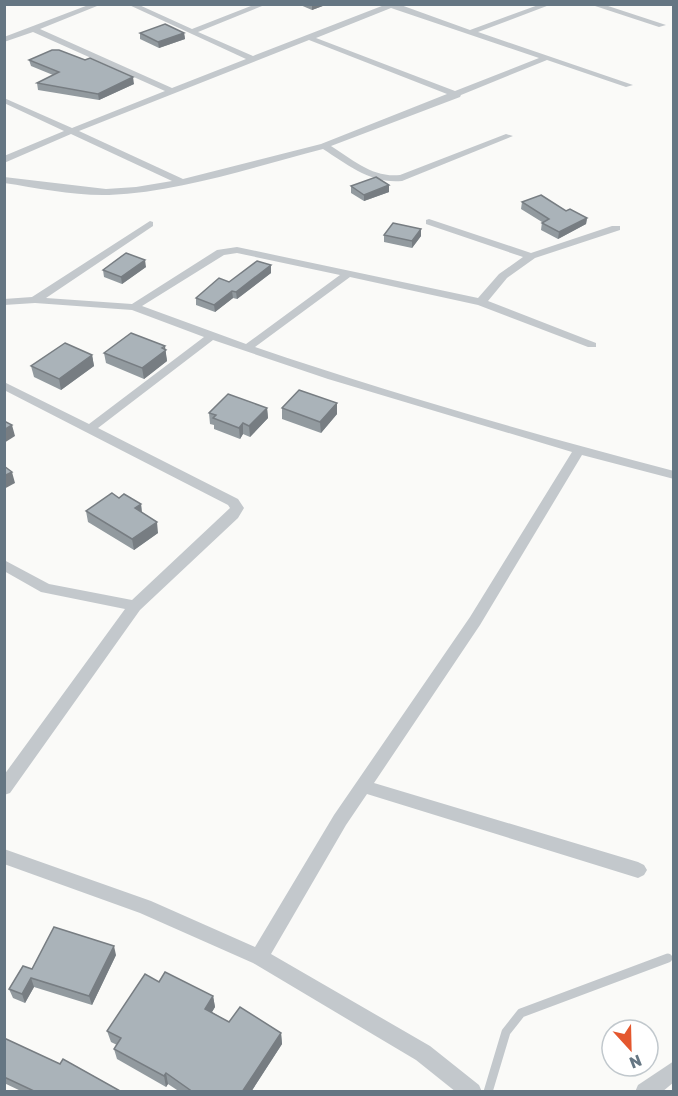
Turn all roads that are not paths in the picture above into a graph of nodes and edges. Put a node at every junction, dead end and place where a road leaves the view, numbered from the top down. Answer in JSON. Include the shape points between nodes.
{"nodes":[{"id":1,"x":99,"y":4,"type":"edge"},
{"id":2,"x":130,"y":4,"type":"edge"},
{"id":3,"x":264,"y":4,"type":"edge"},
{"id":4,"x":549,"y":4,"type":"edge"},
{"id":5,"x":592,"y":4,"type":"edge"},
{"id":6,"x":393,"y":5,"type":"edge"},
{"id":7,"x":662,"y":25,"type":"dead end"},
{"id":8,"x":34,"y":29,"type":"junction"},
{"id":9,"x":190,"y":32,"type":"junction"},
{"id":10,"x":471,"y":32,"type":"junction"},
{"id":11,"x":312,"y":39,"type":"junction"},
{"id":12,"x":4,"y":40,"type":"edge"},
{"id":13,"x":548,"y":57,"type":"junction"},
{"id":14,"x":255,"y":60,"type":"junction"},
{"id":15,"x":630,"y":85,"type":"dead end"},
{"id":16,"x":173,"y":91,"type":"junction"},
{"id":17,"x":458,"y":95,"type":"junction"},
{"id":18,"x":4,"y":100,"type":"edge"},
{"id":19,"x":71,"y":130,"type":"junction"},
{"id":20,"x":508,"y":136,"type":"dead end"},
{"id":21,"x":324,"y":146,"type":"junction"},
{"id":22,"x":4,"y":160,"type":"edge"},
{"id":23,"x":4,"y":180,"type":"edge"},
{"id":24,"x":182,"y":182,"type":"junction"},
{"id":25,"x":429,"y":222,"type":"dead end"},
{"id":26,"x":150,"y":224,"type":"dead end"},
{"id":27,"x":616,"y":228,"type":"dead end"},
{"id":28,"x":531,"y":256,"type":"junction"},
{"id":29,"x":348,"y":274,"type":"junction"},
{"id":30,"x":35,"y":300,"type":"junction"},
{"id":31,"x":4,"y":302,"type":"edge"},
{"id":32,"x":481,"y":302,"type":"junction"},
{"id":33,"x":134,"y":307,"type":"junction"},
{"id":34,"x":212,"y":336,"type":"junction"},
{"id":35,"x":592,"y":345,"type":"dead end"},
{"id":36,"x":247,"y":348,"type":"junction"},
{"id":37,"x":4,"y":385,"type":"edge"},
{"id":38,"x":91,"y":428,"type":"junction"},
{"id":39,"x":579,"y":450,"type":"junction"},
{"id":40,"x":674,"y":474,"type":"edge"},
{"id":41,"x":4,"y":566,"type":"edge"},
{"id":42,"x":135,"y":606,"type":"junction"},
{"id":43,"x":363,"y":786,"type":"junction"},
{"id":44,"x":4,"y":788,"type":"edge"},
{"id":45,"x":4,"y":856,"type":"edge"},
{"id":46,"x":638,"y":870,"type":"dead end"},
{"id":47,"x":259,"y":957,"type":"junction"},
{"id":48,"x":668,"y":958,"type":"dead end"},
{"id":49,"x":674,"y":1070,"type":"edge"},
{"id":50,"x":472,"y":1092,"type":"edge"},
{"id":51,"x":488,"y":1092,"type":"edge"},
{"id":52,"x":645,"y":1092,"type":"edge"}],
"edges":[{"from":1,"to":8,"type":"street"},
{"from":2,"to":9,"type":"street"},
{"from":3,"to":9,"type":"street"},
{"from":4,"to":10,"type":"street"},
{"from":5,"to":7,"type":"street"},
{"from":6,"to":10,"type":"street"},
{"from":6,"to":11,"type":"street"},
{"from":8,"to":12,"type":"street"},
{"from":8,"to":16,"type":"street"},
{"from":9,"to":14,"type":"street"},
{"from":10,"to":13,"type":"street"},
{"from":11,"to":14,"type":"street"},
{"from":11,"to":17,"type":"street"},
{"from":13,"to":15,"type":"street"},
{"from":13,"to":17,"type":"street"},
{"from":14,"to":16,"type":"street"},
{"from":16,"to":19,"type":"street"},
{"from":17,"to":21,"type":"street"},
{"from":18,"to":19,"type":"street"},
{"from":19,"to":22,"type":"street"},
{"from":19,"to":24,"type":"street"},
{"from":20,"to":21,"type":"street","via":[[391,180],[379,178]]},
{"from":21,"to":24,"type":"street"},
{"from":23,"to":24,"type":"street","via":[[106,192]]},
{"from":25,"to":28,"type":"street"},
{"from":26,"to":30,"type":"street"},
{"from":27,"to":28,"type":"street"},
{"from":28,"to":32,"type":"street","via":[[503,276]]},
{"from":29,"to":32,"type":"street"},
{"from":29,"to":33,"type":"street","via":[[228,250]]},
{"from":29,"to":36,"type":"street"},
{"from":30,"to":31,"type":"street"},
{"from":30,"to":33,"type":"street"},
{"from":32,"to":35,"type":"street"},
{"from":33,"to":34,"type":"street"},
{"from":34,"to":36,"type":"street"},
{"from":34,"to":38,"type":"street"},
{"from":36,"to":39,"type":"street"},
{"from":37,"to":38,"type":"street"},
{"from":38,"to":42,"type":"street","via":[[233,502],[237,508]]},
{"from":39,"to":40,"type":"street"},
{"from":39,"to":43,"type":"street","via":[[475,621]]},
{"from":41,"to":42,"type":"street","via":[[46,588]]},
{"from":42,"to":44,"type":"street"},
{"from":43,"to":46,"type":"street"},
{"from":43,"to":47,"type":"street"},
{"from":45,"to":47,"type":"street","via":[[145,907]]},
{"from":47,"to":50,"type":"street","via":[[423,1053]]},
{"from":48,"to":51,"type":"lane","via":[[520,1013],[506,1032]]},
{"from":49,"to":52,"type":"street"}]}
